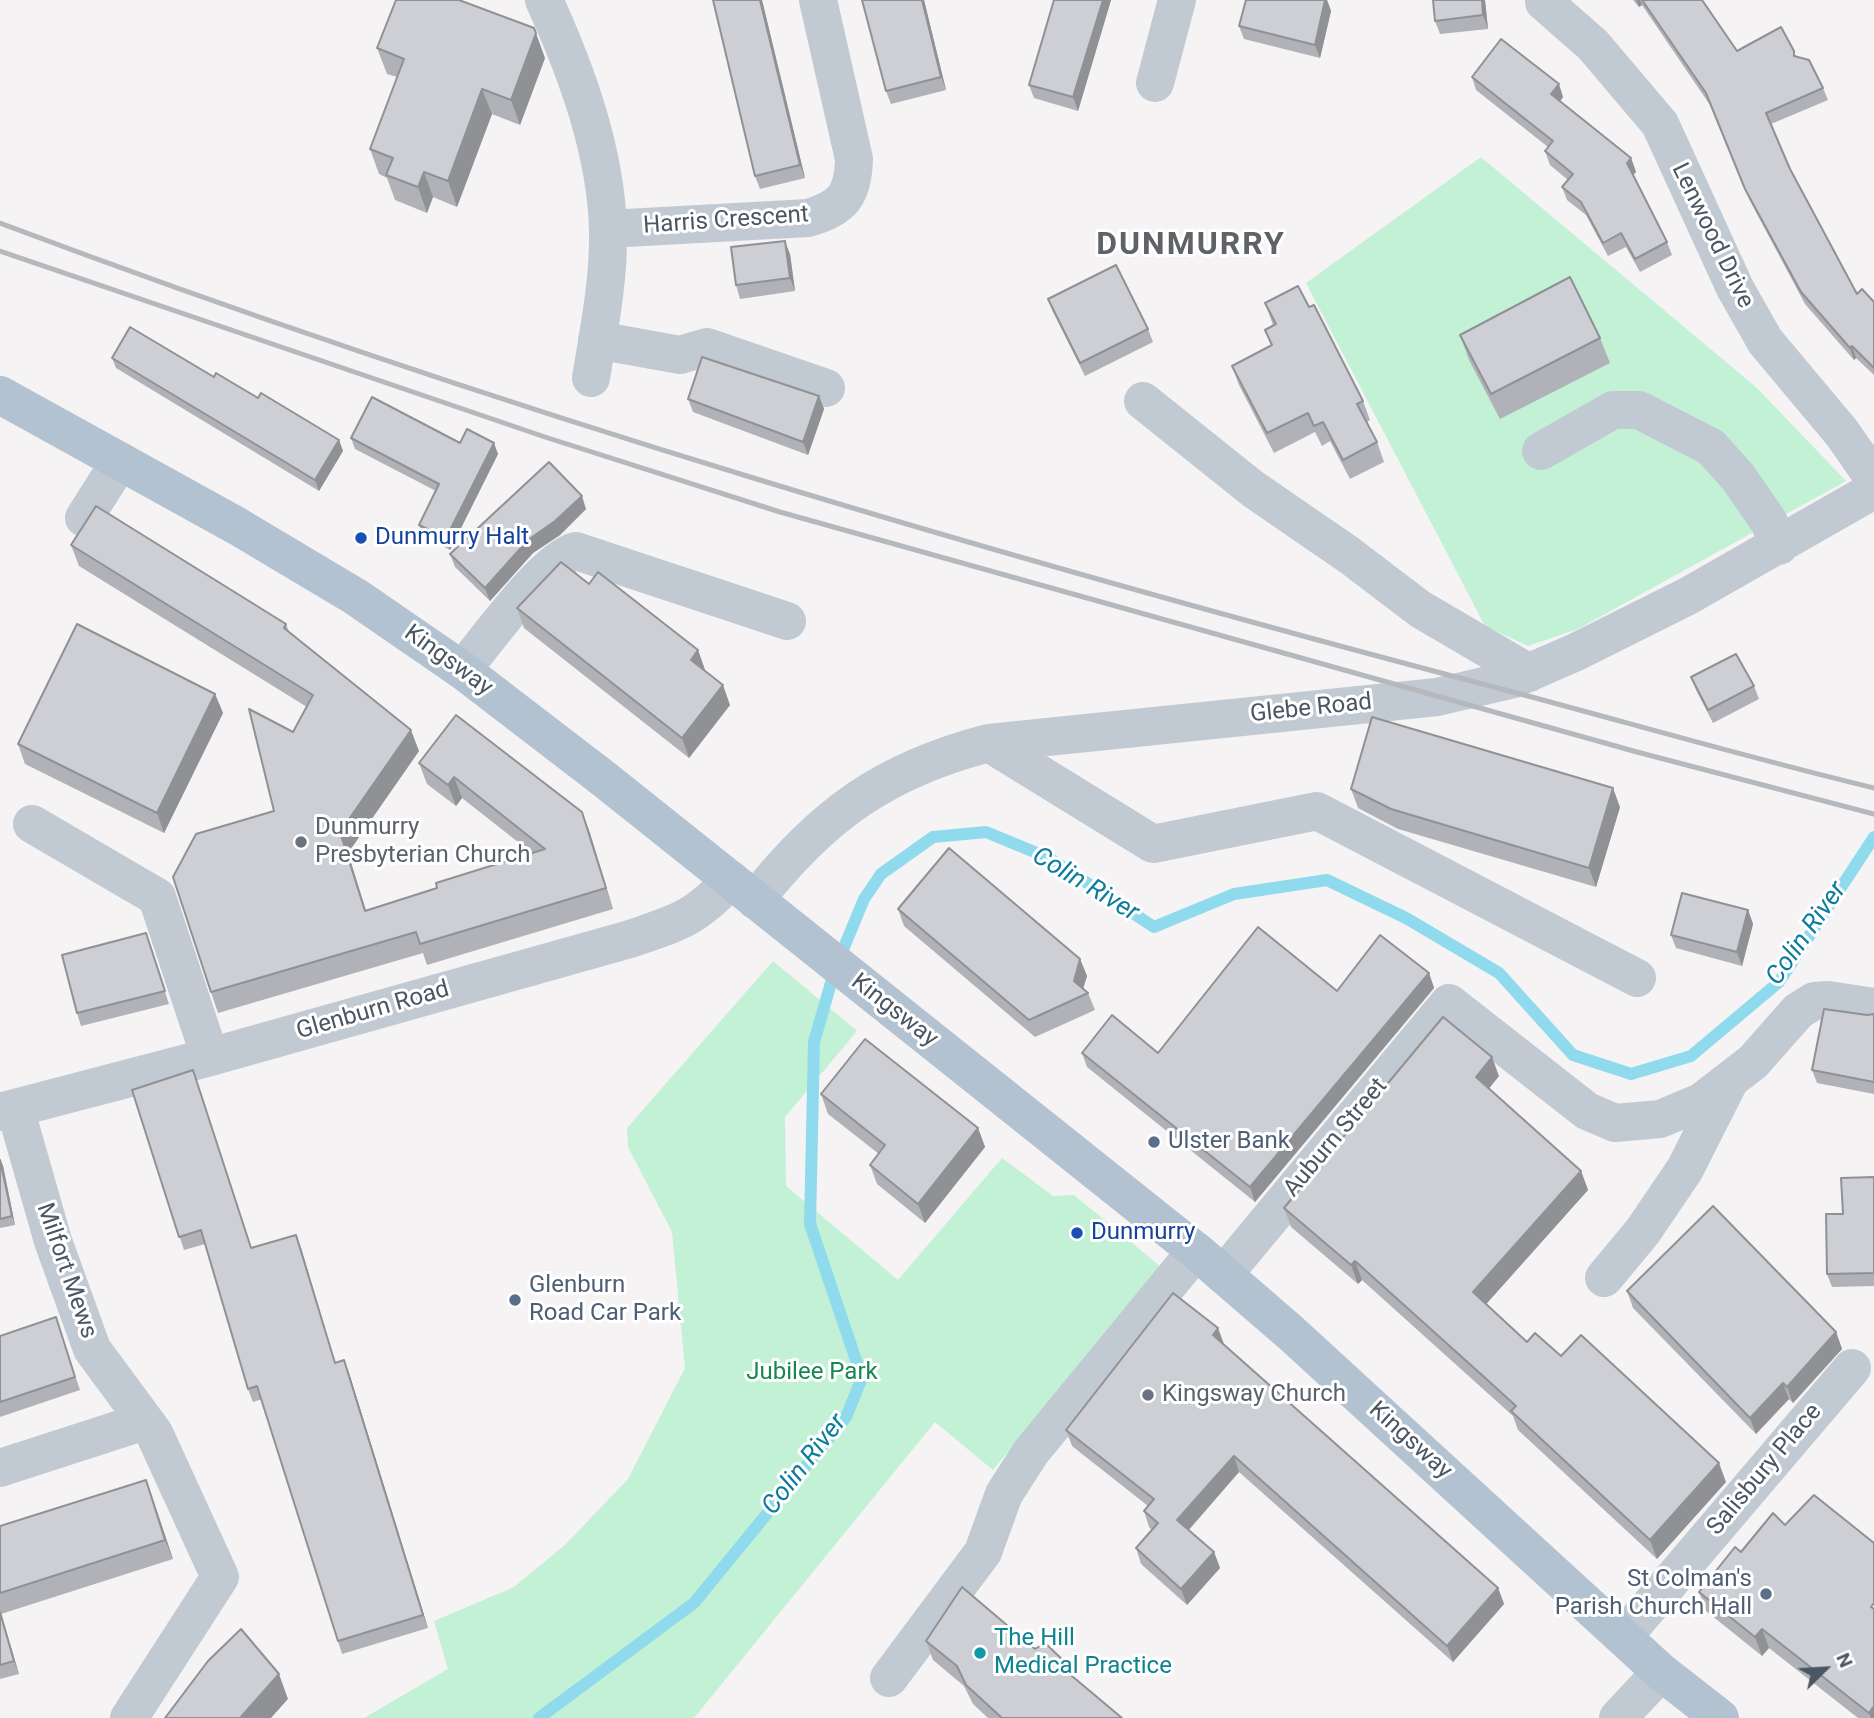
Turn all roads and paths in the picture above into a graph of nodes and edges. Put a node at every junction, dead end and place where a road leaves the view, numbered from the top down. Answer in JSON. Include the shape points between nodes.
{"nodes":[{"id":1,"x":544,"y":0,"type":"edge"},
{"id":2,"x":818,"y":0,"type":"edge"},
{"id":3,"x":1177,"y":0,"type":"edge"},
{"id":4,"x":1544,"y":2,"type":"dead end"},
{"id":5,"x":1155,"y":83,"type":"dead end"},
{"id":6,"x":608,"y":229,"type":"junction"},
{"id":7,"x":597,"y":340,"type":"junction"},
{"id":8,"x":591,"y":378,"type":"dead end"},
{"id":9,"x":826,"y":388,"type":"dead end"},
{"id":10,"x":0,"y":395,"type":"edge"},
{"id":11,"x":1143,"y":401,"type":"dead end"},
{"id":12,"x":1541,"y":451,"type":"dead end"},
{"id":13,"x":120,"y":461,"type":"junction"},
{"id":14,"x":1874,"y":479,"type":"edge"},
{"id":15,"x":1874,"y":490,"type":"edge"},
{"id":16,"x":84,"y":518,"type":"dead end"},
{"id":17,"x":1779,"y":546,"type":"junction"},
{"id":18,"x":788,"y":621,"type":"dead end"},
{"id":19,"x":462,"y":670,"type":"junction"},
{"id":20,"x":1529,"y":673,"type":"junction"},
{"id":21,"x":989,"y":743,"type":"junction"},
{"id":22,"x":32,"y":824,"type":"dead end"},
{"id":23,"x":743,"y":890,"type":"junction"},
{"id":24,"x":1636,"y":978,"type":"dead end"},
{"id":25,"x":1874,"y":1007,"type":"edge"},
{"id":26,"x":210,"y":1057,"type":"junction"},
{"id":27,"x":1730,"y":1079,"type":"junction"},
{"id":28,"x":7,"y":1110,"type":"edge"},
{"id":29,"x":1210,"y":1262,"type":"junction"},
{"id":30,"x":1604,"y":1278,"type":"dead end"},
{"id":31,"x":1852,"y":1368,"type":"dead end"},
{"id":32,"x":145,"y":1420,"type":"junction"},
{"id":33,"x":0,"y":1468,"type":"edge"},
{"id":34,"x":1623,"y":1636,"type":"junction"},
{"id":35,"x":1661,"y":1672,"type":"junction"},
{"id":36,"x":889,"y":1678,"type":"dead end"},
{"id":37,"x":129,"y":1718,"type":"edge"},
{"id":38,"x":1618,"y":1718,"type":"edge"},
{"id":39,"x":1720,"y":1718,"type":"edge"}],
"edges":[{"from":1,"to":6,"type":"street","via":[[577,78],[601,173]]},
{"from":2,"to":6,"type":"street","name":"Harris Crescent","via":[[854,159],[854,181],[846,196],[830,212],[808,218]]},
{"from":3,"to":5,"type":"street"},
{"from":4,"to":14,"type":"street","name":"Lenwood Drive","via":[[1593,45],[1660,124],[1735,288],[1765,341]]},
{"from":6,"to":7,"type":"street"},
{"from":7,"to":8,"type":"street"},
{"from":7,"to":9,"type":"street","via":[[680,355],[707,347]]},
{"from":10,"to":13,"type":"main road","name":"Kingsway"},
{"from":11,"to":20,"type":"street","via":[[1253,489],[1420,610]]},
{"from":12,"to":17,"type":"street","via":[[1613,410],[1639,410],[1711,447],[1769,522]]},
{"from":13,"to":16,"type":"street"},
{"from":13,"to":19,"type":"main road","name":"Kingsway","via":[[356,597]]},
{"from":15,"to":17,"type":"street","name":"Glebe Road"},
{"from":17,"to":20,"type":"street","name":"Glebe Road"},
{"from":18,"to":19,"type":"street","via":[[576,551],[564,555],[520,599]]},
{"from":19,"to":23,"type":"main road","name":"Kingsway"},
{"from":20,"to":21,"type":"street","name":"Glebe Road","via":[[1437,697]]},
{"from":21,"to":23,"type":"street","name":"Glebe Road","via":[[901,772],[862,794]]},
{"from":21,"to":24,"type":"street","via":[[1153,844],[1317,811]]},
{"from":22,"to":26,"type":"street","via":[[157,897]]},
{"from":23,"to":26,"type":"street","name":"Glenburn Road","via":[[685,920]]},
{"from":23,"to":29,"type":"main road","name":"Kingsway"},
{"from":25,"to":27,"type":"street","via":[[1814,1001],[1798,1011],[1753,1062]]},
{"from":26,"to":28,"type":"street","name":"Glenburn Road"},
{"from":27,"to":29,"type":"street","name":"Auburn Street","via":[[1682,1111],[1660,1119],[1615,1123],[1587,1111],[1449,1003]]},
{"from":27,"to":30,"type":"street","via":[[1685,1169]]},
{"from":28,"to":32,"type":"street","name":"Milfort Mews","via":[[92,1349]]},
{"from":29,"to":34,"type":"main road","name":"Kingsway"},
{"from":29,"to":36,"type":"street","name":"Auburn Street","via":[[1031,1452],[1004,1494],[983,1552]]},
{"from":31,"to":34,"type":"street","name":"Salisbury Place"},
{"from":32,"to":33,"type":"street"},
{"from":32,"to":37,"type":"street","name":"Milfort Mews","via":[[220,1577]]},
{"from":34,"to":35,"type":"main road","name":"Kingsway"},
{"from":35,"to":38,"type":"street"},
{"from":35,"to":39,"type":"main road","name":"Kingsway"}]}
